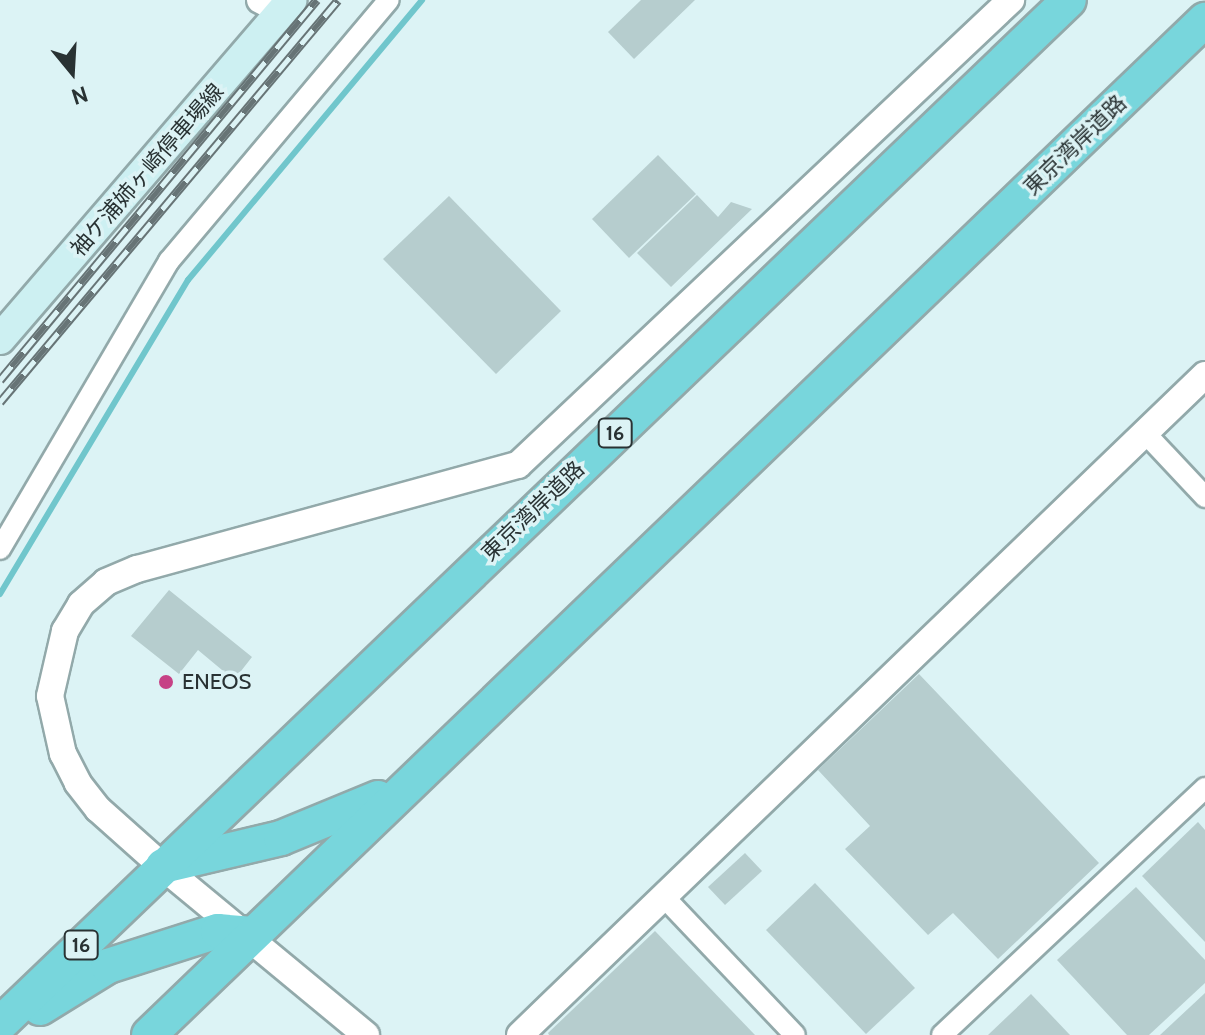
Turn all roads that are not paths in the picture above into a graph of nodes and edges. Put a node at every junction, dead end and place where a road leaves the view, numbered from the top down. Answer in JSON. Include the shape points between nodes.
{"nodes":[{"id":1,"x":389,"y":0,"type":"edge"},
{"id":2,"x":1011,"y":0,"type":"edge"},
{"id":3,"x":1069,"y":0,"type":"edge"},
{"id":4,"x":278,"y":4,"type":"edge"},
{"id":5,"x":1205,"y":20,"type":"edge"},
{"id":6,"x":0,"y":339,"type":"edge"},
{"id":7,"x":1205,"y":375,"type":"edge"},
{"id":8,"x":1145,"y":433,"type":"junction"},
{"id":9,"x":1205,"y":497,"type":"edge"},
{"id":10,"x":0,"y":549,"type":"edge"},
{"id":11,"x":407,"y":784,"type":"junction"},
{"id":12,"x":1205,"y":788,"type":"edge"},
{"id":13,"x":162,"y":866,"type":"junction"},
{"id":14,"x":664,"y":897,"type":"junction"},
{"id":15,"x":250,"y":934,"type":"junction"},
{"id":16,"x":0,"y":1024,"type":"edge"},
{"id":17,"x":10,"y":1035,"type":"edge"},
{"id":18,"x":149,"y":1035,"type":"edge"},
{"id":19,"x":366,"y":1035,"type":"edge"},
{"id":20,"x":520,"y":1035,"type":"edge"},
{"id":21,"x":795,"y":1035,"type":"edge"},
{"id":22,"x":942,"y":1035,"type":"edge"}],
"edges":[{"from":1,"to":10,"type":"street","via":[[169,261]]},
{"from":2,"to":13,"type":"street","via":[[518,465],[137,569],[106,582],[81,604],[54,666],[50,696],[63,754],[98,809]]},
{"from":3,"to":13,"type":"highway","name":"東京湾岸道路","number":"16"},
{"from":4,"to":6,"type":"main road","name":"袖ケ浦姉ヶ崎停車場線"},
{"from":5,"to":11,"type":"highway","name":"東京湾岸道路"},
{"from":7,"to":8,"type":"street"},
{"from":8,"to":9,"type":"street"},
{"from":8,"to":14,"type":"street"},
{"from":11,"to":13,"type":"highway","via":[[329,822]]},
{"from":11,"to":15,"type":"highway","name":"東京湾岸道路"},
{"from":12,"to":22,"type":"street"},
{"from":13,"to":15,"type":"street"},
{"from":13,"to":16,"type":"highway","name":"東京湾岸道路","number":"16"},
{"from":14,"to":20,"type":"street"},
{"from":14,"to":21,"type":"street"},
{"from":15,"to":17,"type":"highway","via":[[218,931],[108,966],[46,1003]]},
{"from":15,"to":18,"type":"highway","name":"東京湾岸道路"},
{"from":15,"to":19,"type":"street"}]}
